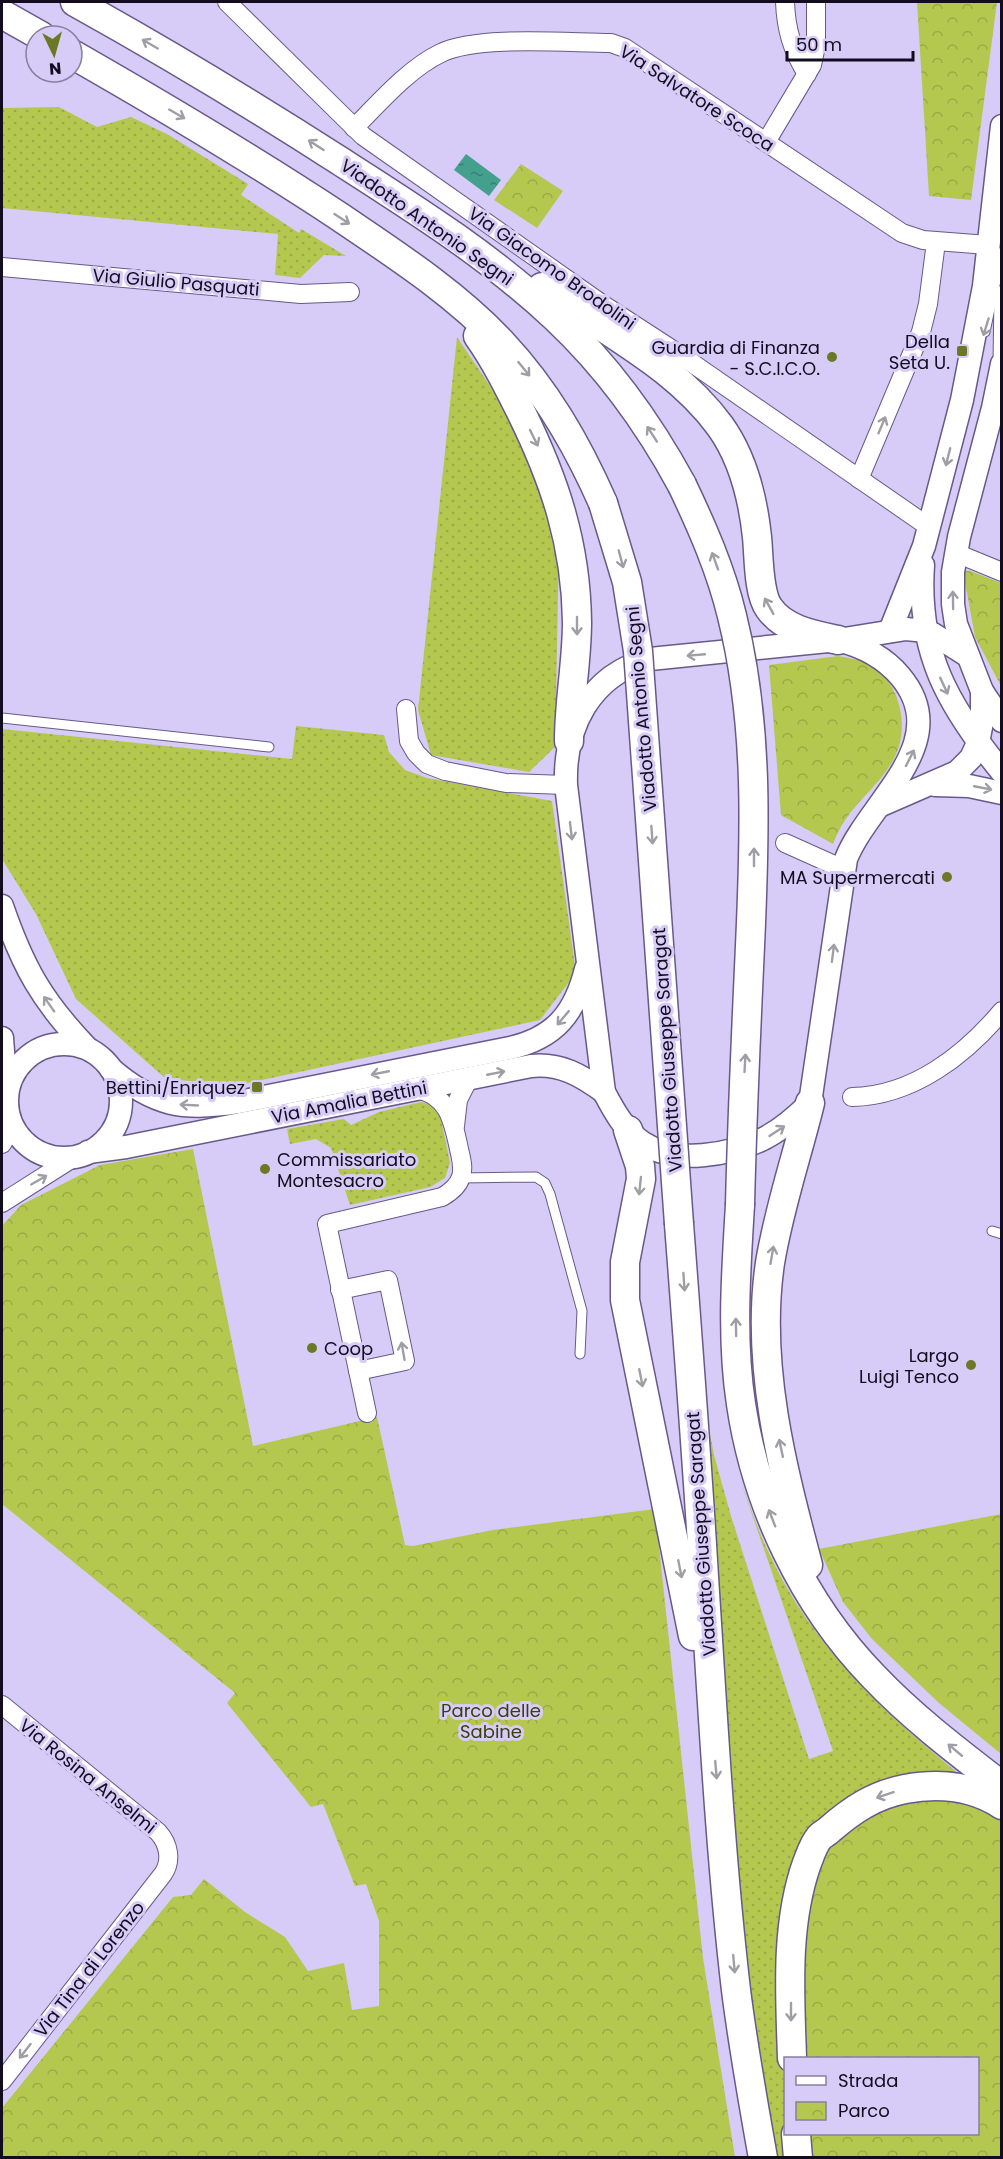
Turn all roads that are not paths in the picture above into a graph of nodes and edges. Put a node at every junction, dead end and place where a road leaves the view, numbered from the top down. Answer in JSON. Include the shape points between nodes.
{"nodes":[{"id":1,"x":75,"y":2,"type":"edge"},
{"id":2,"x":227,"y":2,"type":"edge"},
{"id":3,"x":785,"y":2,"type":"edge"},
{"id":4,"x":816,"y":2,"type":"edge"},
{"id":5,"x":84,"y":61,"type":"edge"},
{"id":6,"x":807,"y":74,"type":"junction"},
{"id":7,"x":1002,"y":126,"type":"edge"},
{"id":8,"x":354,"y":128,"type":"junction"},
{"id":9,"x":766,"y":142,"type":"junction"},
{"id":10,"x":462,"y":242,"type":"junction"},
{"id":11,"x":936,"y":242,"type":"junction"},
{"id":12,"x":995,"y":249,"type":"edge"},
{"id":13,"x":2,"y":267,"type":"edge"},
{"id":14,"x":999,"y":270,"type":"junction"},
{"id":15,"x":350,"y":292,"type":"dead end"},
{"id":16,"x":452,"y":297,"type":"junction"},
{"id":17,"x":999,"y":374,"type":"edge"},
{"id":18,"x":962,"y":400,"type":"junction"},
{"id":19,"x":859,"y":479,"type":"junction"},
{"id":20,"x":927,"y":536,"type":"junction"},
{"id":21,"x":956,"y":553,"type":"junction"},
{"id":22,"x":1002,"y":572,"type":"edge"},
{"id":23,"x":890,"y":631,"type":"junction"},
{"id":24,"x":926,"y":631,"type":"junction"},
{"id":25,"x":838,"y":640,"type":"junction"},
{"id":26,"x":968,"y":656,"type":"junction"},
{"id":27,"x":982,"y":691,"type":"junction"},
{"id":28,"x":406,"y":709,"type":"dead end"},
{"id":29,"x":2,"y":718,"type":"edge"},
{"id":30,"x":1002,"y":721,"type":"edge"},
{"id":31,"x":569,"y":741,"type":"junction"},
{"id":32,"x":978,"y":743,"type":"junction"},
{"id":33,"x":269,"y":747,"type":"dead end"},
{"id":34,"x":1002,"y":772,"type":"edge"},
{"id":35,"x":566,"y":785,"type":"junction"},
{"id":36,"x":922,"y":787,"type":"junction"},
{"id":37,"x":1002,"y":793,"type":"edge"},
{"id":38,"x":878,"y":807,"type":"junction"},
{"id":39,"x":785,"y":843,"type":"dead end"},
{"id":40,"x":843,"y":869,"type":"junction"},
{"id":41,"x":2,"y":906,"type":"edge"},
{"id":42,"x":657,"y":909,"type":"joint"},
{"id":43,"x":587,"y":965,"type":"junction"},
{"id":44,"x":1002,"y":1011,"type":"edge"},
{"id":45,"x":2,"y":1038,"type":"edge"},
{"id":46,"x":87,"y":1048,"type":"junction"},
{"id":47,"x":111,"y":1069,"type":"junction"},
{"id":48,"x":469,"y":1078,"type":"junction"},
{"id":49,"x":416,"y":1089,"type":"junction"},
{"id":50,"x":604,"y":1092,"type":"junction"},
{"id":51,"x":6,"y":1096,"type":"junction"},
{"id":52,"x":852,"y":1097,"type":"dead end"},
{"id":53,"x":810,"y":1103,"type":"junction"},
{"id":54,"x":455,"y":1128,"type":"junction"},
{"id":55,"x":628,"y":1130,"type":"junction"},
{"id":56,"x":7,"y":1134,"type":"edge"},
{"id":57,"x":82,"y":1154,"type":"junction"},
{"id":58,"x":461,"y":1178,"type":"junction"},
{"id":59,"x":2,"y":1203,"type":"edge"},
{"id":60,"x":340,"y":1290,"type":"junction"},
{"id":61,"x":580,"y":1354,"type":"dead end"},
{"id":62,"x":358,"y":1371,"type":"junction"},
{"id":63,"x":367,"y":1413,"type":"dead end"},
{"id":64,"x":819,"y":1607,"type":"junction"},
{"id":65,"x":2,"y":1705,"type":"edge"},
{"id":66,"x":713,"y":1735,"type":"junction"},
{"id":67,"x":1002,"y":1786,"type":"edge"},
{"id":68,"x":1002,"y":1805,"type":"edge"},
{"id":69,"x":168,"y":1852,"type":"joint"},
{"id":70,"x":792,"y":2057,"type":"edge"},
{"id":71,"x":2,"y":2081,"type":"edge"},
{"id":72,"x":796,"y":2135,"type":"edge"},
{"id":73,"x":763,"y":2157,"type":"edge"},
{"id":74,"x":798,"y":2157,"type":"edge"}],
"edges":[{"from":10,"to":1,"type":"main road","name":"Viadotto Antonio Segni","one_way":true,"via":[[292,130]]},
{"from":2,"to":8,"type":"street","name":"Via Giacomo Brodolini"},
{"from":3,"to":6,"type":"street","via":[[790,40]]},
{"from":4,"to":6,"type":"street","via":[[816,46]]},
{"from":5,"to":16,"type":"main road","name":"Viadotto Antonio Segni","one_way":true,"via":[[222,141],[356,228]]},
{"from":6,"to":9,"type":"street"},
{"from":7,"to":12,"type":"street"},
{"from":8,"to":9,"type":"street","name":"Via Salvatore Scoca","via":[[408,77],[452,49],[509,42],[611,43],[625,48]]},
{"from":8,"to":19,"type":"street","name":"Via Giacomo Brodolini"},
{"from":9,"to":11,"type":"street","name":"Via Salvatore Scoca","via":[[902,233]]},
{"from":25,"to":10,"type":"main road","one_way":true,"via":[[795,628],[768,607],[741,464],[722,428],[696,396],[666,370],[546,289]]},
{"from":64,"to":10,"type":"main road","name":"Viadotto Antonio Segni","one_way":true,"bridge":true,"via":[[772,1519],[754,1464],[736,1346],[754,782],[743,668],[724,589],[702,527],[663,452],[635,409],[568,331]]},
{"from":11,"to":12,"type":"street","name":"Via Salvatore Scoca"},
{"from":19,"to":11,"type":"street","one_way":true,"via":[[921,332]]},
{"from":12,"to":14,"type":"lane"},
{"from":12,"to":18,"type":"street","via":[[984,285]]},
{"from":13,"to":15,"type":"street","name":"Via Giulio Pasquati","via":[[301,294]]},
{"from":14,"to":17,"type":"lane"},
{"from":14,"to":18,"type":"lane","one_way":true,"via":[[988,322]]},
{"from":16,"to":31,"type":"main road","one_way":true,"via":[[483,343],[530,430],[563,517],[573,561],[577,621]]},
{"from":16,"to":42,"type":"main road","name":"Viadotto Antonio Segni","one_way":true,"bridge":true,"via":[[500,341],[542,390],[575,444],[603,503],[627,582],[637,642]]},
{"from":17,"to":21,"type":"street"},
{"from":18,"to":20,"type":"street","one_way":true},
{"from":19,"to":20,"type":"street","name":"Via Giacomo Brodolini"},
{"from":20,"to":23,"type":"street"},
{"from":20,"to":24,"type":"street","via":[[922,588]]},
{"from":21,"to":22,"type":"street"},
{"from":26,"to":21,"type":"street","one_way":true,"via":[[953,610]]},
{"from":23,"to":24,"type":"street"},
{"from":23,"to":25,"type":"street"},
{"from":24,"to":26,"type":"street"},
{"from":24,"to":32,"type":"street","one_way":true,"via":[[940,680]]},
{"from":25,"to":31,"type":"street","one_way":true,"via":[[634,664],[594,694],[578,717]]},
{"from":38,"to":25,"type":"street","one_way":true,"via":[[914,749],[918,729],[915,705],[905,682],[886,662],[861,647]]},
{"from":26,"to":27,"type":"street"},
{"from":27,"to":30,"type":"street"},
{"from":27,"to":32,"type":"street"},
{"from":28,"to":35,"type":"street","via":[[409,741],[427,764],[506,783]]},
{"from":29,"to":33,"type":"lane"},
{"from":31,"to":35,"type":"street"},
{"from":32,"to":34,"type":"street"},
{"from":32,"to":36,"type":"street","via":[[972,758],[961,769]]},
{"from":35,"to":43,"type":"street","one_way":true},
{"from":36,"to":37,"type":"street","one_way":true,"via":[[963,785]]},
{"from":36,"to":38,"type":"street"},
{"from":38,"to":40,"type":"street","via":[[856,838]]},
{"from":39,"to":40,"type":"street"},
{"from":53,"to":40,"type":"street","one_way":true},
{"from":46,"to":41,"type":"street","one_way":true,"via":[[29,975]]},
{"from":42,"to":66,"type":"main road","name":"Viadotto Giuseppe Saragat","one_way":true,"bridge":true},
{"from":43,"to":47,"type":"street","one_way":true,"via":[[574,1003],[560,1023],[546,1036],[510,1048],[210,1106],[158,1100]]},
{"from":43,"to":50,"type":"street"},
{"from":44,"to":52,"type":"street","via":[[939,1069],[894,1089]]},
{"from":45,"to":51,"type":"street"},
{"from":46,"to":47,"type":"street"},
{"from":46,"to":51,"type":"street","via":[[64,1043],[34,1052],[14,1072]]},
{"from":47,"to":57,"type":"street","via":[[120,1092],[119,1116],[107,1137]]},
{"from":48,"to":49,"type":"street","name":"Via Amalia Bettini"},
{"from":48,"to":50,"type":"street","name":"Via Amalia Bettini","one_way":true,"via":[[547,1065],[575,1073]]},
{"from":48,"to":54,"type":"street","via":[[458,1100]]},
{"from":49,"to":54,"type":"street","via":[[440,1100]]},
{"from":49,"to":57,"type":"street","name":"Via Amalia Bettini"},
{"from":50,"to":55,"type":"street"},
{"from":51,"to":56,"type":"street"},
{"from":55,"to":53,"type":"street","one_way":true,"via":[[663,1152],[712,1153],[763,1139]]},
{"from":64,"to":53,"type":"main road","one_way":true,"via":[[775,1421],[766,1333],[772,1250]]},
{"from":54,"to":58,"type":"street","via":[[463,1166]]},
{"from":55,"to":66,"type":"main road","one_way":true,"via":[[641,1179],[625,1262],[625,1300]]},
{"from":56,"to":57,"type":"street","via":[[39,1152],[60,1158]]},
{"from":59,"to":57,"type":"street","name":"Via Amalia Bettini","one_way":true},
{"from":58,"to":60,"type":"street","via":[[442,1197],[327,1224]]},
{"from":58,"to":61,"type":"lane","via":[[536,1177],[545,1183],[582,1311]]},
{"from":60,"to":62,"type":"street"},
{"from":62,"to":60,"type":"street","one_way":true,"via":[[405,1361],[388,1280]]},
{"from":62,"to":63,"type":"street"},
{"from":67,"to":64,"type":"main road","one_way":true,"via":[[874,1678]]},
{"from":65,"to":69,"type":"street","name":"Via Rosina Anselmi","via":[[158,1832]]},
{"from":66,"to":73,"type":"main road","name":"Viadotto Giuseppe Saragat","one_way":true,"via":[[736,1990]]},
{"from":68,"to":70,"type":"main road","one_way":true,"via":[[957,1787],[910,1788],[868,1801],[819,1838],[805,1868],[795,1912]]},
{"from":69,"to":71,"type":"street","name":"Via Tina di Lorenzo","one_way":true,"via":[[163,1874]]},
{"from":72,"to":74,"type":"main road"}]}
